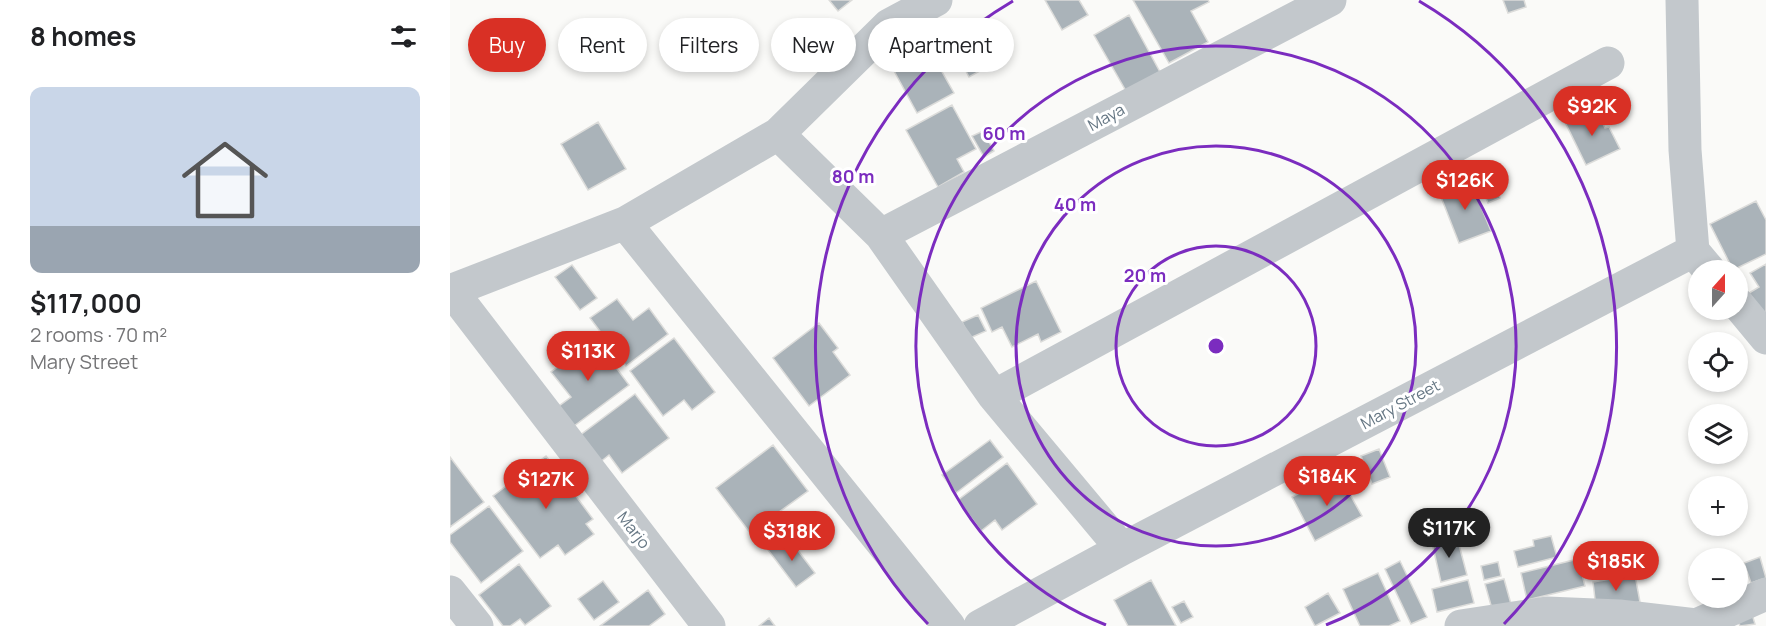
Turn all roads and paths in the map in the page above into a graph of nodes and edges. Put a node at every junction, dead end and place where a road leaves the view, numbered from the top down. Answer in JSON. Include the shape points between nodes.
{"nodes":[{"id":1,"x":936,"y":0,"type":"edge"},
{"id":2,"x":1330,"y":0,"type":"edge"},
{"id":3,"x":1682,"y":0,"type":"edge"},
{"id":4,"x":1608,"y":63,"type":"dead end"},
{"id":5,"x":778,"y":134,"type":"junction"},
{"id":6,"x":625,"y":223,"type":"junction"},
{"id":7,"x":881,"y":235,"type":"junction"},
{"id":8,"x":1701,"y":260,"type":"edge"},
{"id":9,"x":1688,"y":266,"type":"edge"},
{"id":10,"x":450,"y":290,"type":"edge"},
{"id":11,"x":1748,"y":316,"type":"edge"},
{"id":12,"x":1766,"y":338,"type":"edge"},
{"id":13,"x":994,"y":396,"type":"junction"},
{"id":14,"x":1122,"y":549,"type":"junction"},
{"id":15,"x":450,"y":592,"type":"edge"},
{"id":16,"x":1766,"y":594,"type":"edge"},
{"id":17,"x":477,"y":626,"type":"edge"},
{"id":18,"x":708,"y":626,"type":"edge"},
{"id":19,"x":949,"y":626,"type":"edge"},
{"id":20,"x":980,"y":626,"type":"edge"},
{"id":21,"x":1461,"y":626,"type":"edge"}],
"edges":[{"from":1,"to":5,"type":"street","via":[[889,25]]},
{"from":2,"to":7,"type":"street","name":"Maya"},
{"from":3,"to":8,"type":"street","via":[[1685,150]]},
{"from":4,"to":13,"type":"street"},
{"from":5,"to":6,"type":"street"},
{"from":5,"to":7,"type":"street"},
{"from":6,"to":10,"type":"street"},
{"from":6,"to":19,"type":"street"},
{"from":7,"to":13,"type":"street"},
{"from":9,"to":14,"type":"street","name":"Mary Street"},
{"from":10,"to":18,"type":"street","name":"Marjo"},
{"from":11,"to":12,"type":"street"},
{"from":13,"to":14,"type":"street"},
{"from":14,"to":20,"type":"street","name":"Mary Street"},
{"from":15,"to":17,"type":"street"},
{"from":16,"to":21,"type":"street","via":[[1696,625],[1547,613]]}]}
